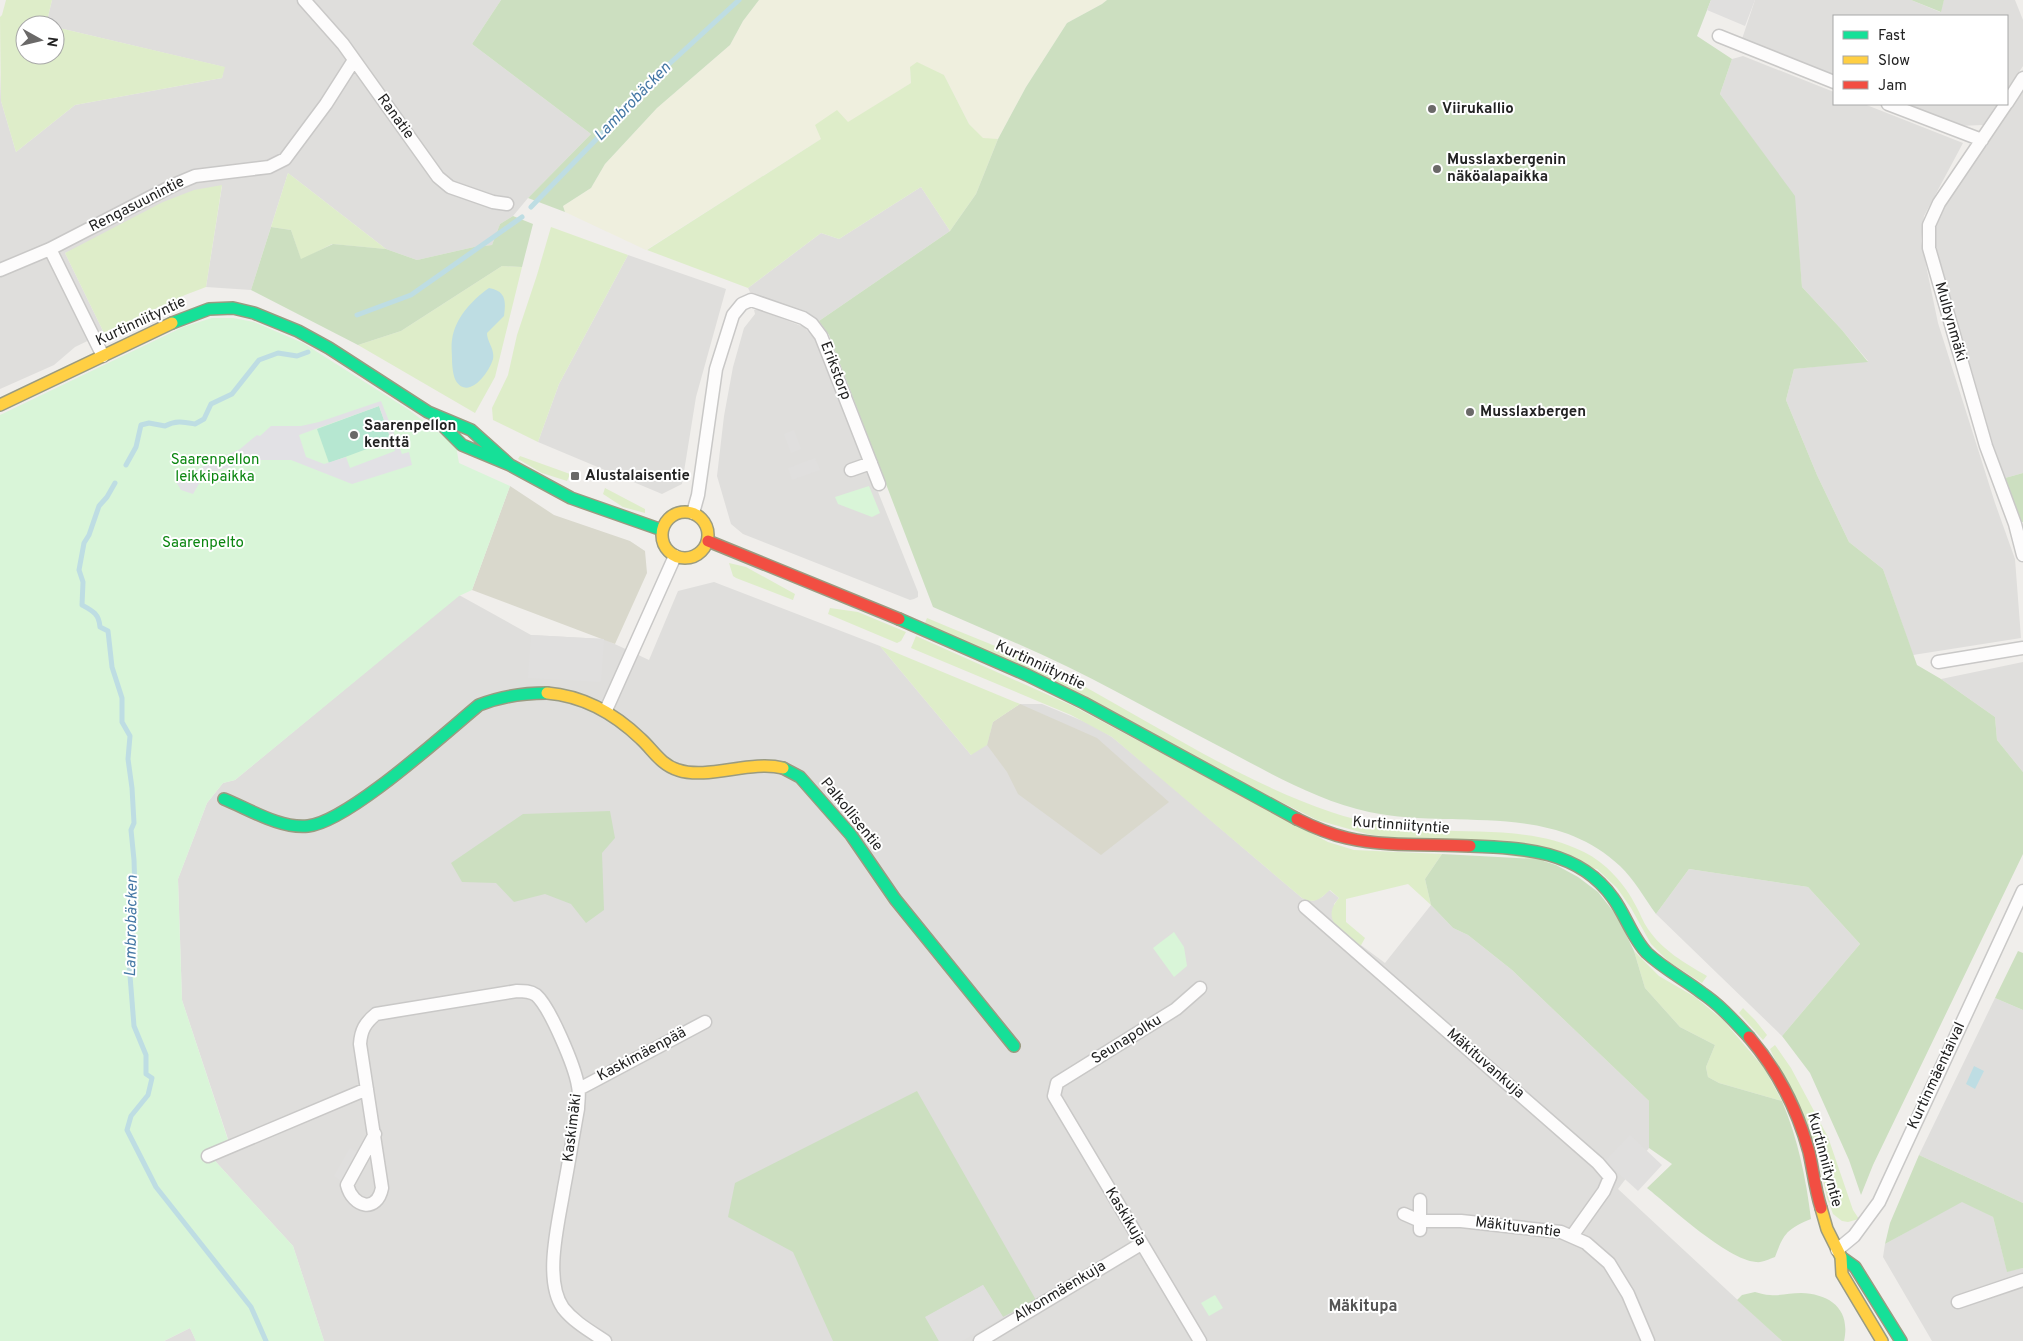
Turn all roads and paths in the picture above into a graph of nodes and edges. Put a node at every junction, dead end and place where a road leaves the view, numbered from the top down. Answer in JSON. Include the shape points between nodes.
{"nodes":[{"id":1,"x":304,"y":0,"type":"edge"},
{"id":2,"x":1719,"y":36,"type":"dead end"},
{"id":3,"x":354,"y":60,"type":"junction"},
{"id":4,"x":2023,"y":78,"type":"edge"},
{"id":5,"x":1833,"y":82,"type":"edge"},
{"id":6,"x":2008,"y":100,"type":"edge"},
{"id":7,"x":1891,"y":105,"type":"edge"},
{"id":8,"x":2005,"y":105,"type":"edge"},
{"id":9,"x":1982,"y":140,"type":"junction"},
{"id":10,"x":507,"y":204,"type":"dead end"},
{"id":11,"x":50,"y":249,"type":"junction"},
{"id":12,"x":0,"y":270,"type":"edge"},
{"id":13,"x":103,"y":356,"type":"junction"},
{"id":14,"x":0,"y":405,"type":"edge"},
{"id":15,"x":428,"y":412,"type":"junction"},
{"id":16,"x":871,"y":462,"type":"junction"},
{"id":17,"x":510,"y":465,"type":"junction"},
{"id":18,"x":850,"y":470,"type":"dead end"},
{"id":19,"x":879,"y":484,"type":"dead end"},
{"id":20,"x":693,"y":513,"type":"junction"},
{"id":21,"x":662,"y":530,"type":"junction"},
{"id":22,"x":708,"y":541,"type":"junction"},
{"id":23,"x":2023,"y":555,"type":"edge"},
{"id":24,"x":674,"y":556,"type":"junction"},
{"id":25,"x":2023,"y":648,"type":"edge"},
{"id":26,"x":1938,"y":662,"type":"dead end"},
{"id":27,"x":606,"y":710,"type":"junction"},
{"id":28,"x":224,"y":799,"type":"dead end"},
{"id":29,"x":2023,"y":891,"type":"edge"},
{"id":30,"x":1306,"y":907,"type":"dead end"},
{"id":31,"x":1200,"y":988,"type":"dead end"},
{"id":32,"x":706,"y":1022,"type":"dead end"},
{"id":33,"x":1014,"y":1046,"type":"dead end"},
{"id":34,"x":367,"y":1089,"type":"junction"},
{"id":35,"x":579,"y":1089,"type":"junction"},
{"id":36,"x":1054,"y":1090,"type":"joint"},
{"id":37,"x":374,"y":1134,"type":"junction"},
{"id":38,"x":208,"y":1156,"type":"dead end"},
{"id":39,"x":1420,"y":1200,"type":"dead end"},
{"id":40,"x":1404,"y":1214,"type":"dead end"},
{"id":41,"x":1420,"y":1225,"type":"junction"},
{"id":42,"x":1572,"y":1236,"type":"junction"},
{"id":43,"x":1141,"y":1244,"type":"junction"},
{"id":44,"x":1839,"y":1254,"type":"junction"},
{"id":45,"x":2023,"y":1280,"type":"edge"},
{"id":46,"x":1958,"y":1302,"type":"dead end"},
{"id":47,"x":605,"y":1341,"type":"edge"},
{"id":48,"x":980,"y":1341,"type":"edge"},
{"id":49,"x":1200,"y":1341,"type":"edge"},
{"id":50,"x":1648,"y":1341,"type":"edge"},
{"id":51,"x":1882,"y":1341,"type":"edge"},
{"id":52,"x":1901,"y":1341,"type":"edge"}],
"edges":[{"from":1,"to":3,"type":"street","name":"Ranatie"},
{"from":2,"to":5,"type":"street"},
{"from":3,"to":10,"type":"street","name":"Ranatie","via":[[438,177],[450,187]]},
{"from":3,"to":11,"type":"street","name":"Rengasuunintie","via":[[285,159],[269,167],[195,176]]},
{"from":4,"to":6,"type":"street","name":"Mulbynmäki"},
{"from":7,"to":9,"type":"street"},
{"from":8,"to":9,"type":"street","name":"Mulbynmäki"},
{"from":9,"to":23,"type":"street","name":"Mulbynmäki","via":[[1939,203],[1930,224],[1928,248],[1986,446]]},
{"from":11,"to":12,"type":"street","name":"Rengasuunintie"},
{"from":11,"to":13,"type":"street"},
{"from":13,"to":14,"type":"street","name":"Kurtinniityntie"},
{"from":13,"to":15,"type":"street","name":"Kurtinniityntie","via":[[186,316],[209,309],[233,308],[298,331]]},
{"from":15,"to":17,"type":"street","name":"Kurtinniityntie","via":[[471,430]]},
{"from":15,"to":17,"type":"street","name":"Kurtinniityntie","via":[[462,445]]},
{"from":16,"to":18,"type":"street"},
{"from":16,"to":19,"type":"street","name":"Erikstorp"},
{"from":16,"to":20,"type":"street","name":"Erikstorp","via":[[817,330],[803,318],[751,300],[742,304],[733,315],[716,369]]},
{"from":17,"to":21,"type":"street","name":"Kurtinniityntie","via":[[571,498]]},
{"from":20,"to":21,"type":"street","via":[[674,514]]},
{"from":20,"to":22,"type":"street","via":[[704,521]]},
{"from":21,"to":24,"type":"street","via":[[663,542]]},
{"from":22,"to":24,"type":"street","via":[[697,555],[686,559]]},
{"from":22,"to":44,"type":"street","name":"Kurtinniityntie","via":[[1027,675],[1323,831],[1373,842],[1535,850],[1577,866],[1595,878],[1613,897],[1645,951],[1728,1013],[1768,1060],[1798,1118],[1826,1228]]},
{"from":24,"to":27,"type":"street"},
{"from":25,"to":26,"type":"street"},
{"from":27,"to":28,"type":"street","via":[[578,698],[549,693],[521,693],[479,705],[368,795],[311,826],[295,826]]},
{"from":27,"to":33,"type":"street","name":"Palkollisentie","via":[[640,738],[666,766],[679,771],[692,773],[770,765],[800,777],[851,835],[895,899]]},
{"from":29,"to":44,"type":"street","name":"Kurtinmäentaival","via":[[1879,1202]]},
{"from":30,"to":42,"type":"street","name":"Mäkituvankuja","via":[[1610,1177],[1604,1192]]},
{"from":31,"to":36,"type":"street","name":"Seunapolku","via":[[1176,1009],[1057,1083]]},
{"from":32,"to":35,"type":"street","name":"Kaskimäenpää"},
{"from":34,"to":35,"type":"street","name":"Kaskimäki","via":[[360,1037],[361,1030],[376,1014],[527,991],[536,995],[557,1031],[572,1062]]},
{"from":34,"to":37,"type":"street","name":"Kaskimäki"},
{"from":34,"to":38,"type":"street"},
{"from":35,"to":47,"type":"street","name":"Kaskimäki","via":[[554,1248],[554,1277],[562,1307],[574,1320]]},
{"from":36,"to":43,"type":"street","name":"Kaskikuja","via":[[1054,1096]]},
{"from":37,"to":37,"type":"street","name":"Kaskimäki","via":[[347,1185],[350,1195],[362,1204],[371,1204],[380,1196],[382,1188]]},
{"from":39,"to":41,"type":"street"},
{"from":40,"to":41,"type":"street","name":"Mäkituvantie"},
{"from":41,"to":42,"type":"street","name":"Mäkituvantie","via":[[1461,1221]]},
{"from":42,"to":50,"type":"street","name":"Mäkituvantie","via":[[1591,1246],[1609,1263],[1628,1294]]},
{"from":43,"to":48,"type":"street","name":"Alkonmäenkuja"},
{"from":43,"to":49,"type":"street","name":"Kaskikuja"},
{"from":44,"to":51,"type":"street","name":"Kurtinniityntie","via":[[1842,1274]]},
{"from":44,"to":52,"type":"street","name":"Kurtinniityntie","via":[[1855,1267]]},
{"from":45,"to":46,"type":"street"}]}
